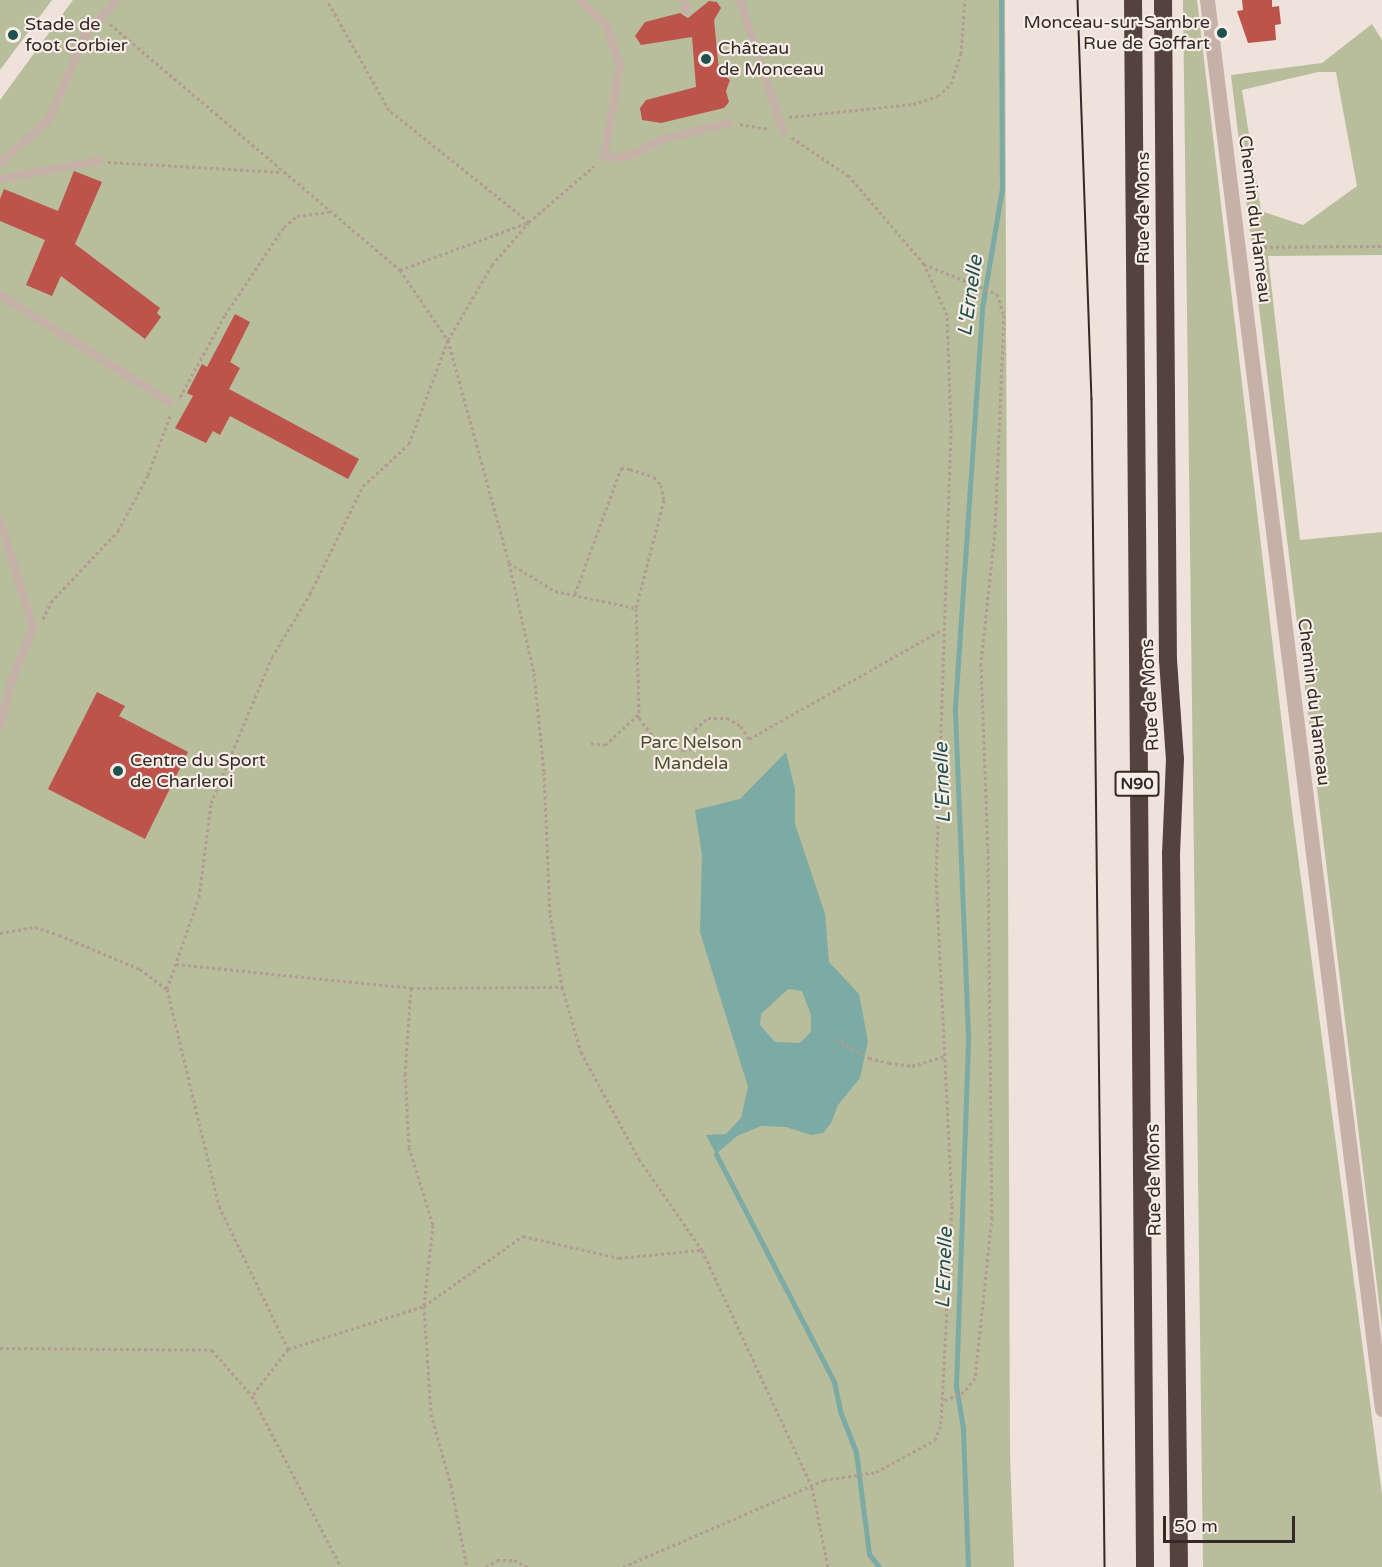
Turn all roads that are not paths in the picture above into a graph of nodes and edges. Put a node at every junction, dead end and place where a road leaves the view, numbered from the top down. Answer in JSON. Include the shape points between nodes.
{"nodes":[{"id":1,"x":117,"y":0,"type":"edge"},
{"id":2,"x":580,"y":0,"type":"edge"},
{"id":3,"x":684,"y":0,"type":"edge"},
{"id":4,"x":740,"y":0,"type":"edge"},
{"id":5,"x":1133,"y":0,"type":"edge"},
{"id":6,"x":1163,"y":0,"type":"edge"},
{"id":7,"x":1207,"y":0,"type":"edge"},
{"id":8,"x":686,"y":12,"type":"dead end"},
{"id":9,"x":729,"y":123,"type":"road end"},
{"id":10,"x":783,"y":131,"type":"road end"},
{"id":11,"x":98,"y":161,"type":"road end"},
{"id":12,"x":0,"y":163,"type":"edge"},
{"id":13,"x":0,"y":179,"type":"edge"},
{"id":14,"x":0,"y":296,"type":"edge"},
{"id":15,"x":171,"y":406,"type":"road end"},
{"id":16,"x":0,"y":520,"type":"edge"},
{"id":17,"x":0,"y":726,"type":"edge"},
{"id":18,"x":1382,"y":1408,"type":"edge"},
{"id":19,"x":1145,"y":1567,"type":"edge"},
{"id":20,"x":1179,"y":1567,"type":"edge"}],
"edges":[{"from":1,"to":12,"type":"lane","via":[[86,34],[49,120]]},
{"from":2,"to":9,"type":"lane","via":[[606,26],[620,65],[604,158],[628,156],[664,139]]},
{"from":3,"to":8,"type":"lane"},
{"from":4,"to":10,"type":"lane"},
{"from":5,"to":19,"type":"highway","name":"Rue de Mons","number":"N90"},
{"from":6,"to":20,"type":"highway","name":"Rue de Mons","number":"N90","via":[[1168,660],[1175,759],[1171,853]]},
{"from":7,"to":18,"type":"street","name":"Chemin du Hameau"},
{"from":11,"to":13,"type":"lane"},
{"from":14,"to":15,"type":"lane"},
{"from":16,"to":17,"type":"lane","via":[[33,628],[11,682]]}]}
